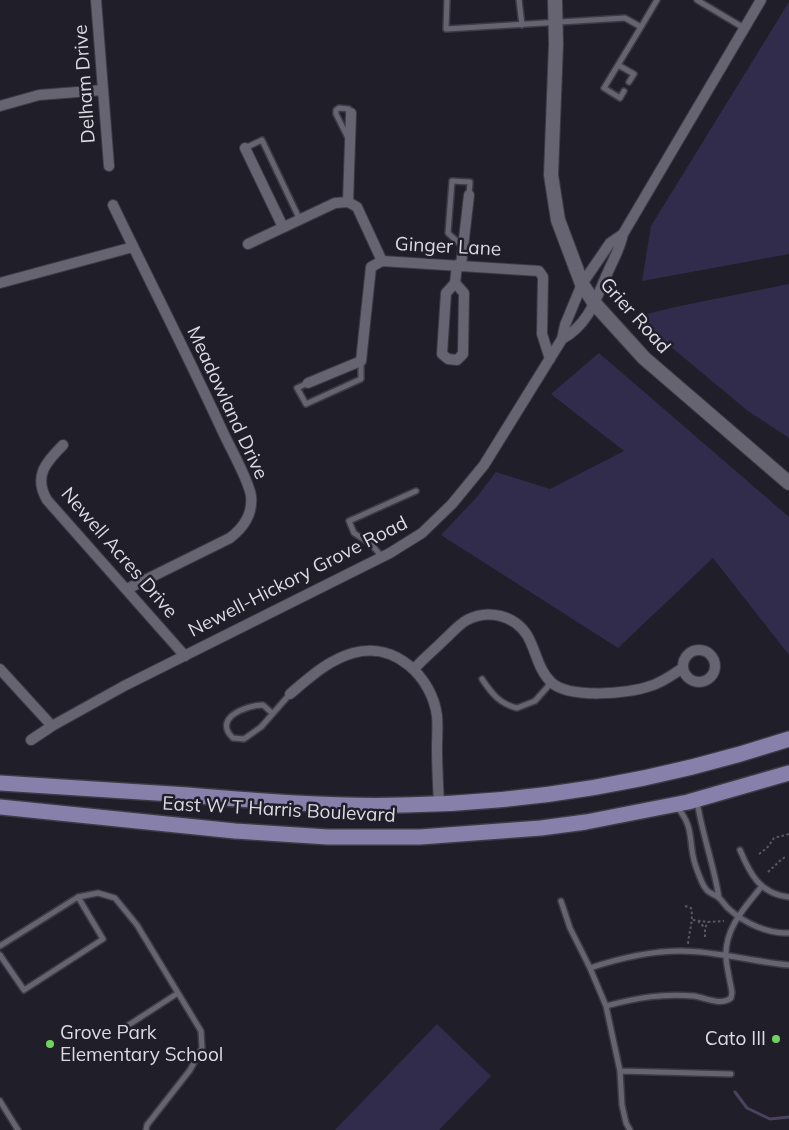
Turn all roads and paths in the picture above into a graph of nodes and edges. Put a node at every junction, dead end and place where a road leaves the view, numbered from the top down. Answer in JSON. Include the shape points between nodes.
{"nodes":[{"id":1,"x":96,"y":0,"type":"edge"},
{"id":2,"x":447,"y":0,"type":"edge"},
{"id":3,"x":519,"y":0,"type":"edge"},
{"id":4,"x":555,"y":0,"type":"edge"},
{"id":5,"x":657,"y":0,"type":"edge"},
{"id":6,"x":697,"y":0,"type":"edge"},
{"id":7,"x":761,"y":0,"type":"edge"},
{"id":8,"x":556,"y":23,"type":"junction"},
{"id":9,"x":522,"y":25,"type":"junction"},
{"id":10,"x":641,"y":27,"type":"junction"},
{"id":11,"x":744,"y":28,"type":"junction"},
{"id":12,"x":618,"y":65,"type":"junction"},
{"id":13,"x":629,"y":82,"type":"dead end"},
{"id":14,"x":103,"y":90,"type":"junction"},
{"id":15,"x":624,"y":91,"type":"dead end"},
{"id":16,"x":0,"y":106,"type":"edge"},
{"id":17,"x":351,"y":113,"type":"joint"},
{"id":18,"x":350,"y":142,"type":"junction"},
{"id":19,"x":245,"y":148,"type":"joint"},
{"id":20,"x":109,"y":166,"type":"dead end"},
{"id":21,"x":468,"y":195,"type":"joint"},
{"id":22,"x":352,"y":204,"type":"junction"},
{"id":23,"x":114,"y":205,"type":"dead end"},
{"id":24,"x":300,"y":220,"type":"junction"},
{"id":25,"x":283,"y":227,"type":"junction"},
{"id":26,"x":624,"y":234,"type":"junction"},
{"id":27,"x":248,"y":244,"type":"dead end"},
{"id":28,"x":133,"y":247,"type":"junction"},
{"id":29,"x":463,"y":247,"type":"junction"},
{"id":30,"x":382,"y":261,"type":"junction"},
{"id":31,"x":459,"y":265,"type":"junction"},
{"id":32,"x":0,"y":283,"type":"edge"},
{"id":33,"x":455,"y":283,"type":"junction"},
{"id":34,"x":582,"y":284,"type":"junction"},
{"id":35,"x":595,"y":304,"type":"junction"},
{"id":36,"x":562,"y":339,"type":"junction"},
{"id":37,"x":550,"y":359,"type":"junction"},
{"id":38,"x":361,"y":361,"type":"junction"},
{"id":39,"x":308,"y":383,"type":"joint"},
{"id":40,"x":63,"y":445,"type":"dead end"},
{"id":41,"x":789,"y":483,"type":"edge"},
{"id":42,"x":416,"y":491,"type":"dead end"},
{"id":43,"x":382,"y":557,"type":"junction"},
{"id":44,"x":127,"y":589,"type":"junction"},
{"id":45,"x":185,"y":656,"type":"junction"},
{"id":46,"x":414,"y":668,"type":"junction"},
{"id":47,"x":683,"y":668,"type":"dead end"},
{"id":48,"x":0,"y":669,"type":"edge"},
{"id":49,"x":482,"y":679,"type":"dead end"},
{"id":50,"x":551,"y":683,"type":"junction"},
{"id":51,"x":290,"y":694,"type":"joint"},
{"id":52,"x":272,"y":713,"type":"junction"},
{"id":53,"x":52,"y":726,"type":"junction"},
{"id":54,"x":789,"y":739,"type":"edge"},
{"id":55,"x":31,"y":740,"type":"dead end"},
{"id":56,"x":789,"y":773,"type":"edge"},
{"id":57,"x":0,"y":784,"type":"edge"},
{"id":58,"x":697,"y":799,"type":"junction"},
{"id":59,"x":439,"y":804,"type":"junction"},
{"id":60,"x":675,"y":804,"type":"junction"},
{"id":61,"x":0,"y":807,"type":"edge"},
{"id":62,"x":789,"y":834,"type":"edge"},
{"id":63,"x":740,"y":850,"type":"dead end"},
{"id":64,"x":759,"y":854,"type":"dead end"},
{"id":65,"x":787,"y":856,"type":"dead end"},
{"id":66,"x":768,"y":872,"type":"dead end"},
{"id":67,"x":762,"y":886,"type":"junction"},
{"id":68,"x":78,"y":897,"type":"junction"},
{"id":69,"x":789,"y":897,"type":"edge"},
{"id":70,"x":719,"y":898,"type":"junction"},
{"id":71,"x":561,"y":901,"type":"dead end"},
{"id":72,"x":686,"y":906,"type":"dead end"},
{"id":73,"x":737,"y":916,"type":"junction"},
{"id":74,"x":693,"y":920,"type":"junction"},
{"id":75,"x":698,"y":921,"type":"junction"},
{"id":76,"x":708,"y":922,"type":"junction"},
{"id":77,"x":724,"y":922,"type":"dead end"},
{"id":78,"x":704,"y":928,"type":"junction"},
{"id":79,"x":789,"y":933,"type":"edge"},
{"id":80,"x":689,"y":936,"type":"dead end"},
{"id":81,"x":704,"y":937,"type":"dead end"},
{"id":82,"x":0,"y":946,"type":"edge"},
{"id":83,"x":0,"y":955,"type":"edge"},
{"id":84,"x":726,"y":956,"type":"junction"},
{"id":85,"x":789,"y":965,"type":"edge"},
{"id":86,"x":590,"y":968,"type":"junction"},
{"id":87,"x":178,"y":993,"type":"junction"},
{"id":88,"x":606,"y":1006,"type":"junction"},
{"id":89,"x":124,"y":1028,"type":"dead end"},
{"id":90,"x":620,"y":1071,"type":"junction"},
{"id":91,"x":731,"y":1074,"type":"dead end"},
{"id":92,"x":0,"y":1101,"type":"edge"},
{"id":93,"x":18,"y":1130,"type":"edge"},
{"id":94,"x":146,"y":1130,"type":"edge"},
{"id":95,"x":630,"y":1130,"type":"edge"}],
"edges":[{"from":1,"to":14,"type":"street","name":"Delham Drive"},
{"from":2,"to":9,"type":"lane","via":[[446,29]]},
{"from":3,"to":9,"type":"lane"},
{"from":4,"to":8,"type":"street","name":"Grier Road"},
{"from":5,"to":10,"type":"lane"},
{"from":6,"to":11,"type":"lane"},
{"from":7,"to":11,"type":"street","name":"Newell-Hickory Grove Road"},
{"from":8,"to":9,"type":"lane"},
{"from":8,"to":10,"type":"lane","via":[[625,18]]},
{"from":8,"to":34,"type":"street","name":"Grier Road","via":[[552,175],[558,220]]},
{"from":10,"to":12,"type":"lane"},
{"from":11,"to":26,"type":"street","name":"Newell-Hickory Grove Road"},
{"from":12,"to":13,"type":"lane","via":[[634,74]]},
{"from":12,"to":15,"type":"lane","via":[[604,88],[620,98]]},
{"from":14,"to":16,"type":"street","via":[[38,95]]},
{"from":14,"to":20,"type":"street","name":"Delham Drive"},
{"from":17,"to":18,"type":"street"},
{"from":17,"to":18,"type":"lane","via":[[348,109],[336,110]]},
{"from":18,"to":22,"type":"street"},
{"from":19,"to":24,"type":"lane","via":[[262,140]]},
{"from":19,"to":25,"type":"street"},
{"from":21,"to":29,"type":"street"},
{"from":21,"to":29,"type":"lane","via":[[470,182],[452,181],[448,233]]},
{"from":22,"to":24,"type":"street","via":[[335,203]]},
{"from":22,"to":30,"type":"street","name":"Ginger Lane"},
{"from":23,"to":28,"type":"street","name":"Meadowland Drive"},
{"from":24,"to":25,"type":"street"},
{"from":25,"to":27,"type":"street"},
{"from":26,"to":34,"type":"street","name":"Newell-Hickory Grove Road","via":[[610,243]]},
{"from":26,"to":35,"type":"street","name":"Newell-Hickory Grove Road"},
{"from":28,"to":32,"type":"street"},
{"from":28,"to":44,"type":"street","name":"Meadowland Drive","via":[[249,488],[251,504],[245,523],[230,538]]},
{"from":29,"to":31,"type":"street"},
{"from":30,"to":31,"type":"street","name":"Ginger Lane"},
{"from":30,"to":38,"type":"street","via":[[371,267]]},
{"from":31,"to":33,"type":"street"},
{"from":31,"to":37,"type":"street","name":"Ginger Lane","via":[[535,269],[541,273],[542,334]]},
{"from":33,"to":33,"type":"street","via":[[446,293],[442,354],[457,360],[462,354],[464,293]]},
{"from":34,"to":35,"type":"street","name":"Grier Road"},
{"from":34,"to":36,"type":"street","name":"Newell-Hickory Grove Road"},
{"from":35,"to":36,"type":"street","name":"Newell-Hickory Grove Road","via":[[571,334]]},
{"from":35,"to":41,"type":"street","name":"Grier Road","via":[[644,358]]},
{"from":36,"to":37,"type":"street","name":"Newell-Hickory Grove Road"},
{"from":37,"to":43,"type":"street","name":"Newell-Hickory Grove Road","via":[[499,444],[466,488],[433,524]]},
{"from":38,"to":39,"type":"street"},
{"from":38,"to":39,"type":"lane","via":[[361,379],[306,404],[298,388]]},
{"from":40,"to":44,"type":"street","name":"Newell Acres Drive","via":[[42,471],[40,483],[44,493]]},
{"from":42,"to":43,"type":"lane","via":[[348,520],[354,533],[372,545]]},
{"from":43,"to":45,"type":"street","name":"Newell-Hickory Grove Road"},
{"from":44,"to":45,"type":"street","name":"Newell Acres Drive"},
{"from":45,"to":53,"type":"street","name":"Newell-Hickory Grove Road"},
{"from":46,"to":50,"type":"street","via":[[466,621],[482,615],[501,615],[526,633]]},
{"from":46,"to":51,"type":"street","via":[[389,654],[354,653],[322,668]]},
{"from":46,"to":59,"type":"street","via":[[429,692],[436,716]]},
{"from":47,"to":50,"type":"street","via":[[650,686],[629,690],[584,694],[558,688]]},
{"from":48,"to":53,"type":"street"},
{"from":49,"to":50,"type":"lane","via":[[501,702],[517,708],[535,701]]},
{"from":51,"to":52,"type":"lane"},
{"from":52,"to":52,"type":"lane","via":[[261,728],[244,739],[233,738],[226,729],[226,723],[234,714],[252,705],[263,705]]},
{"from":53,"to":55,"type":"street","name":"Newell-Hickory Grove Road"},
{"from":54,"to":59,"type":"main road","name":"East W T Harris Boulevard","via":[[704,764],[606,786],[518,798]]},
{"from":56,"to":58,"type":"main road","name":"East W T Harris Boulevard"},
{"from":57,"to":59,"type":"main road","name":"East W T Harris Boulevard","via":[[316,804]]},
{"from":58,"to":60,"type":"main road","name":"East W T Harris Boulevard"},
{"from":58,"to":70,"type":"lane"},
{"from":60,"to":61,"type":"main road","name":"East W T Harris Boulevard","via":[[541,828],[372,838],[235,830]]},
{"from":60,"to":70,"type":"lane","via":[[690,830],[695,863],[706,891]]},
{"from":62,"to":64,"type":"path","via":[[774,838]]},
{"from":63,"to":67,"type":"lane","via":[[748,869]]},
{"from":65,"to":66,"type":"path"},
{"from":67,"to":69,"type":"lane","via":[[775,895]]},
{"from":67,"to":73,"type":"lane"},
{"from":68,"to":82,"type":"lane"},
{"from":68,"to":83,"type":"lane","via":[[102,939],[24,990]]},
{"from":68,"to":87,"type":"lane","via":[[98,893],[115,898],[137,925]]},
{"from":70,"to":73,"type":"lane"},
{"from":71,"to":86,"type":"lane"},
{"from":72,"to":74,"type":"path","via":[[691,908]]},
{"from":73,"to":79,"type":"lane","via":[[768,931]]},
{"from":73,"to":84,"type":"lane"},
{"from":74,"to":75,"type":"path"},
{"from":74,"to":80,"type":"path"},
{"from":75,"to":76,"type":"path"},
{"from":75,"to":78,"type":"path"},
{"from":76,"to":77,"type":"path"},
{"from":76,"to":78,"type":"path"},
{"from":78,"to":81,"type":"path"},
{"from":84,"to":85,"type":"lane"},
{"from":84,"to":86,"type":"lane","via":[[682,950],[654,952],[619,958]]},
{"from":84,"to":88,"type":"lane","via":[[732,992],[726,1001],[654,995]]},
{"from":86,"to":88,"type":"lane"},
{"from":87,"to":89,"type":"lane"},
{"from":87,"to":94,"type":"lane","via":[[201,1031],[202,1048]]},
{"from":88,"to":90,"type":"lane"},
{"from":90,"to":91,"type":"lane"},
{"from":90,"to":95,"type":"lane","via":[[622,1105]]},
{"from":92,"to":93,"type":"lane"}]}
